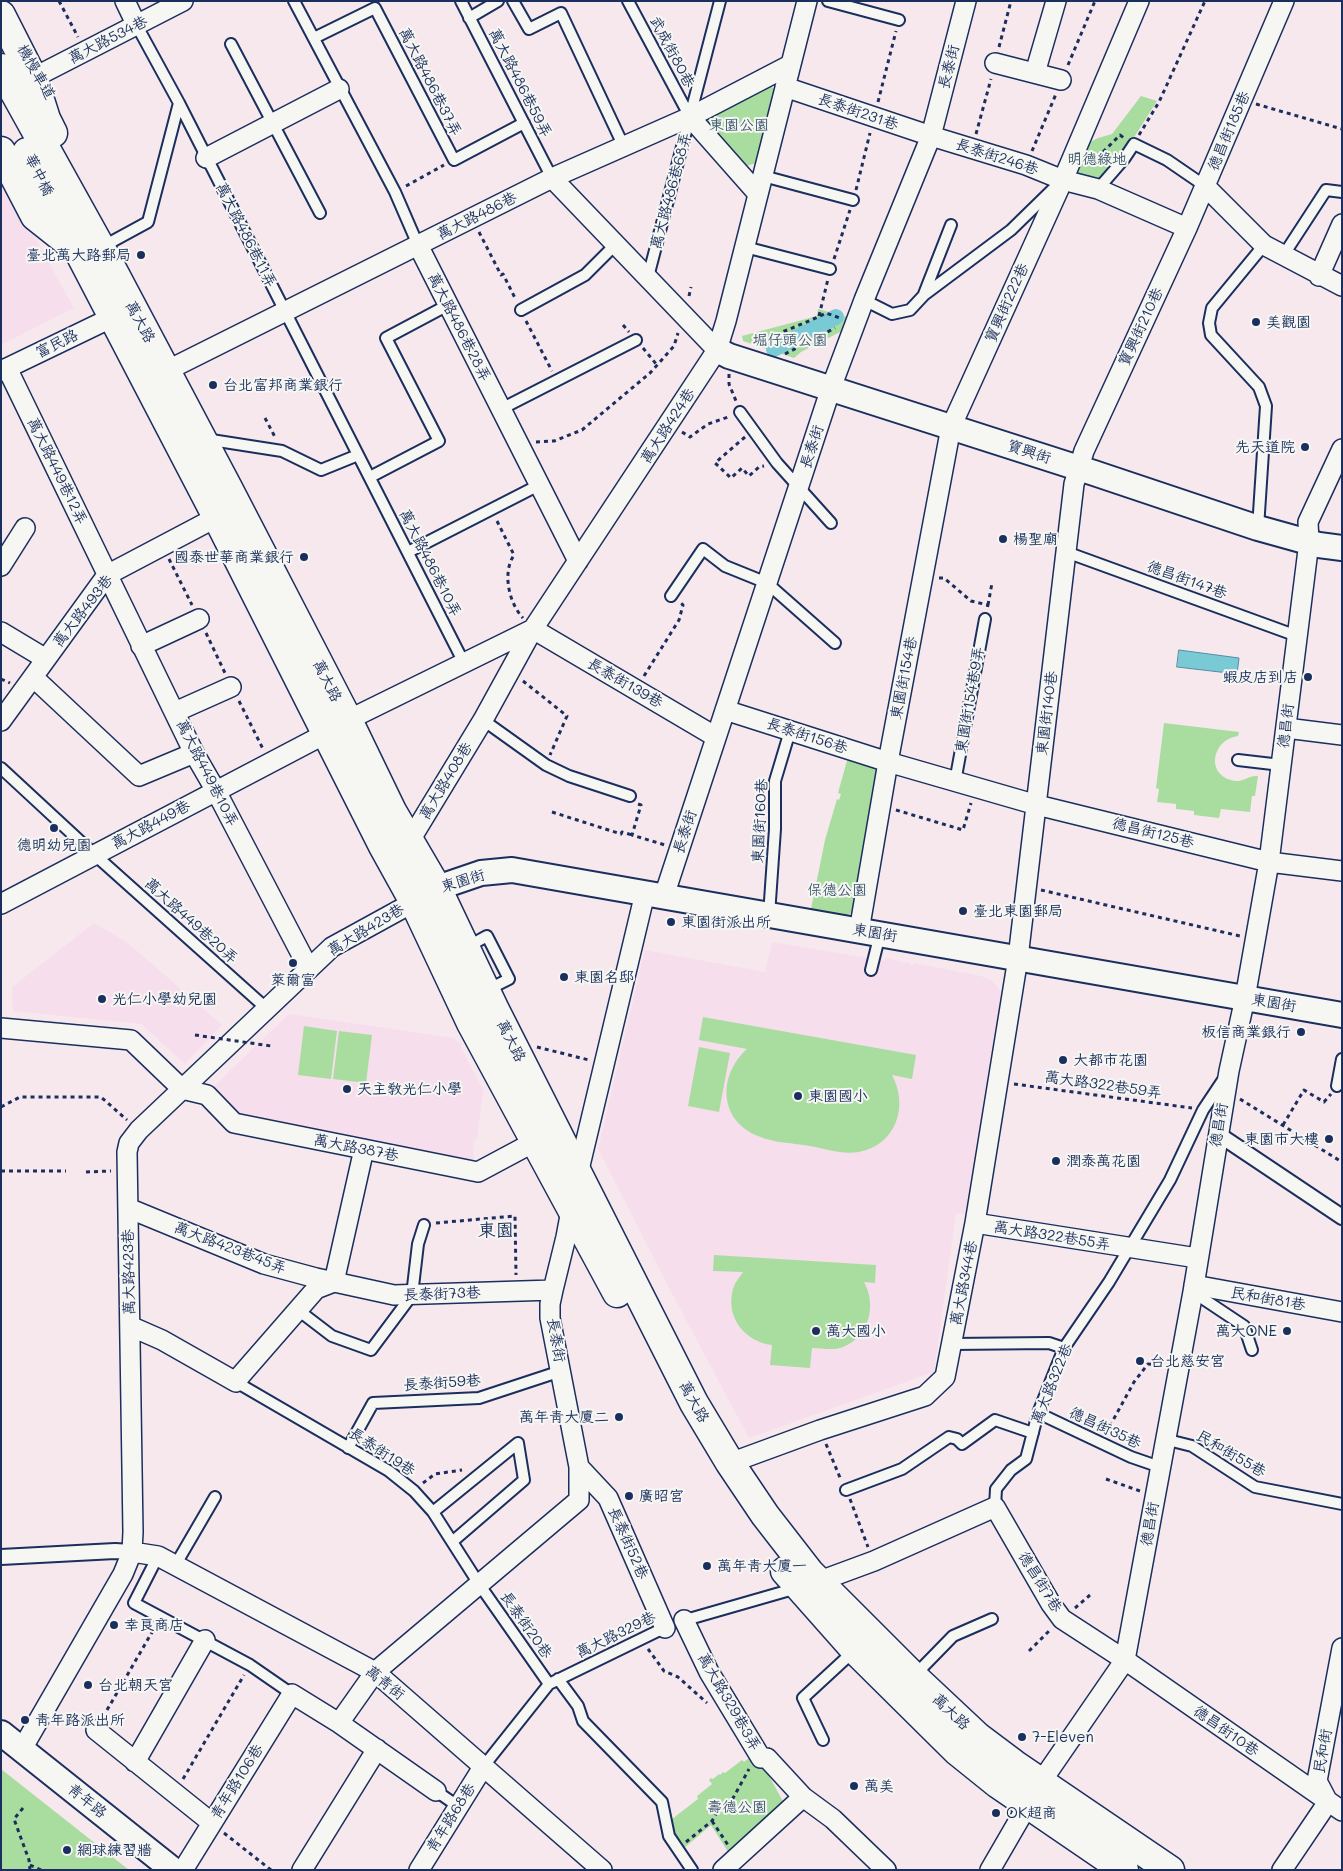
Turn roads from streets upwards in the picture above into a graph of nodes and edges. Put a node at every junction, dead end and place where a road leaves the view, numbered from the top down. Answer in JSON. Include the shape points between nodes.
{"nodes":[{"id":1,"x":125,"y":1,"type":"edge"},
{"id":2,"x":183,"y":1,"type":"edge"},
{"id":3,"x":808,"y":1,"type":"edge"},
{"id":4,"x":966,"y":1,"type":"edge"},
{"id":5,"x":1056,"y":1,"type":"edge"},
{"id":6,"x":1139,"y":1,"type":"edge"},
{"id":7,"x":1284,"y":1,"type":"edge"},
{"id":8,"x":1,"y":15,"type":"edge"},
{"id":9,"x":137,"y":26,"type":"junction"},
{"id":10,"x":995,"y":63,"type":"dead end"},
{"id":11,"x":790,"y":65,"type":"junction"},
{"id":12,"x":1035,"y":73,"type":"junction"},
{"id":13,"x":1061,"y":80,"type":"dead end"},
{"id":14,"x":14,"y":84,"type":"edge"},
{"id":15,"x":785,"y":87,"type":"junction"},
{"id":16,"x":339,"y":89,"type":"road end"},
{"id":17,"x":690,"y":117,"type":"junction"},
{"id":18,"x":931,"y":136,"type":"junction"},
{"id":19,"x":1,"y":151,"type":"edge"},
{"id":20,"x":206,"y":158,"type":"road end"},
{"id":21,"x":552,"y":178,"type":"junction"},
{"id":22,"x":1063,"y":180,"type":"junction"},
{"id":23,"x":761,"y":185,"type":"junction"},
{"id":24,"x":1205,"y":186,"type":"junction"},
{"id":25,"x":1342,"y":224,"type":"edge"},
{"id":26,"x":1187,"y":228,"type":"junction"},
{"id":27,"x":91,"y":244,"type":"junction"},
{"id":28,"x":418,"y":245,"type":"junction"},
{"id":29,"x":1319,"y":276,"type":"junction"},
{"id":30,"x":1342,"y":286,"type":"edge"},
{"id":31,"x":113,"y":316,"type":"junction"},
{"id":32,"x":723,"y":353,"type":"junction"},
{"id":33,"x":4,"y":369,"type":"edge"},
{"id":34,"x":166,"y":371,"type":"junction"},
{"id":35,"x":831,"y":388,"type":"junction"},
{"id":36,"x":951,"y":427,"type":"junction"},
{"id":37,"x":1342,"y":449,"type":"edge"},
{"id":38,"x":1079,"y":468,"type":"junction"},
{"id":39,"x":1336,"y":474,"type":"edge"},
{"id":40,"x":217,"y":517,"type":"junction"},
{"id":41,"x":25,"y":528,"type":"dead end"},
{"id":42,"x":1309,"y":542,"type":"junction"},
{"id":43,"x":1342,"y":548,"type":"edge"},
{"id":44,"x":578,"y":562,"type":"junction"},
{"id":45,"x":1,"y":566,"type":"edge"},
{"id":46,"x":107,"y":575,"type":"junction"},
{"id":47,"x":199,"y":619,"type":"road end"},
{"id":48,"x":533,"y":629,"type":"junction"},
{"id":49,"x":1,"y":632,"type":"edge"},
{"id":50,"x":141,"y":646,"type":"junction"},
{"id":51,"x":46,"y":659,"type":"junction"},
{"id":52,"x":33,"y":677,"type":"junction"},
{"id":53,"x":231,"y":687,"type":"road end"},
{"id":54,"x":725,"y":710,"type":"junction"},
{"id":55,"x":175,"y":712,"type":"junction"},
{"id":56,"x":1,"y":721,"type":"edge"},
{"id":57,"x":338,"y":726,"type":"junction"},
{"id":58,"x":1286,"y":728,"type":"junction"},
{"id":59,"x":1342,"y":735,"type":"edge"},
{"id":60,"x":716,"y":737,"type":"junction"},
{"id":61,"x":194,"y":753,"type":"junction"},
{"id":62,"x":888,"y":762,"type":"junction"},
{"id":63,"x":216,"y":791,"type":"junction"},
{"id":64,"x":1037,"y":805,"type":"junction"},
{"id":65,"x":409,"y":842,"type":"junction"},
{"id":66,"x":1269,"y":862,"type":"junction"},
{"id":67,"x":1342,"y":871,"type":"edge"},
{"id":68,"x":437,"y":888,"type":"junction"},
{"id":69,"x":654,"y":895,"type":"junction"},
{"id":70,"x":414,"y":902,"type":"junction"},
{"id":71,"x":1,"y":904,"type":"edge"},
{"id":72,"x":869,"y":932,"type":"junction"},
{"id":73,"x":1018,"y":958,"type":"junction"},
{"id":74,"x":309,"y":969,"type":"junction"},
{"id":75,"x":1245,"y":998,"type":"junction"},
{"id":76,"x":1342,"y":1015,"type":"edge"},
{"id":77,"x":1,"y":1028,"type":"edge"},
{"id":78,"x":182,"y":1089,"type":"junction"},
{"id":79,"x":1218,"y":1134,"type":"junction"},
{"id":80,"x":536,"y":1142,"type":"junction"},
{"id":81,"x":364,"y":1149,"type":"junction"},
{"id":82,"x":578,"y":1171,"type":"junction"},
{"id":83,"x":572,"y":1207,"type":"junction"},
{"id":84,"x":128,"y":1208,"type":"junction"},
{"id":85,"x":1342,"y":1217,"type":"edge"},
{"id":86,"x":975,"y":1223,"type":"junction"},
{"id":87,"x":1197,"y":1258,"type":"junction"},
{"id":88,"x":334,"y":1282,"type":"junction"},
{"id":89,"x":1193,"y":1289,"type":"junction"},
{"id":90,"x":553,"y":1290,"type":"junction"},
{"id":91,"x":1342,"y":1312,"type":"edge"},
{"id":92,"x":130,"y":1326,"type":"junction"},
{"id":93,"x":730,"y":1463,"type":"junction"},
{"id":94,"x":579,"y":1466,"type":"junction"},
{"id":95,"x":132,"y":1552,"type":"junction"},
{"id":96,"x":1,"y":1557,"type":"edge"},
{"id":97,"x":809,"y":1585,"type":"junction"},
{"id":98,"x":684,"y":1620,"type":"road end"},
{"id":99,"x":665,"y":1628,"type":"road end"},
{"id":100,"x":205,"y":1640,"type":"road end"},
{"id":101,"x":1342,"y":1648,"type":"edge"},
{"id":102,"x":1125,"y":1660,"type":"junction"},
{"id":103,"x":375,"y":1672,"type":"junction"},
{"id":104,"x":339,"y":1722,"type":"junction"},
{"id":105,"x":96,"y":1730,"type":"road end"},
{"id":106,"x":1,"y":1733,"type":"edge"},
{"id":107,"x":22,"y":1749,"type":"junction"},
{"id":108,"x":378,"y":1749,"type":"junction"},
{"id":109,"x":135,"y":1762,"type":"junction"},
{"id":110,"x":483,"y":1766,"type":"junction"},
{"id":111,"x":436,"y":1791,"type":"road end"},
{"id":112,"x":1034,"y":1793,"type":"junction"},
{"id":113,"x":804,"y":1797,"type":"junction"},
{"id":114,"x":1337,"y":1804,"type":"edge"},
{"id":115,"x":212,"y":1823,"type":"junction"},
{"id":116,"x":173,"y":1870,"type":"edge"},
{"id":117,"x":182,"y":1870,"type":"edge"},
{"id":118,"x":302,"y":1870,"type":"edge"},
{"id":119,"x":419,"y":1870,"type":"edge"},
{"id":120,"x":602,"y":1870,"type":"edge"},
{"id":121,"x":723,"y":1870,"type":"edge"},
{"id":122,"x":886,"y":1870,"type":"edge"},
{"id":123,"x":990,"y":1870,"type":"edge"},
{"id":124,"x":1124,"y":1870,"type":"edge"},
{"id":125,"x":1170,"y":1870,"type":"edge"},
{"id":126,"x":1282,"y":1870,"type":"edge"}],
"edges":[{"from":1,"to":9,"type":"street"},
{"from":2,"to":9,"type":"street","name":"萬大路534巷"},
{"from":3,"to":11,"type":"street","name":"萬大路424巷"},
{"from":4,"to":18,"type":"street","name":"長泰街"},
{"from":5,"to":12,"type":"street"},
{"from":6,"to":22,"type":"street","name":"寶興街222巷"},
{"from":7,"to":24,"type":"street","name":"德昌街185巷"},
{"from":8,"to":14,"type":"main road"},
{"from":9,"to":14,"type":"street","name":"萬大路534巷"},
{"from":10,"to":12,"type":"street"},
{"from":11,"to":15,"type":"street","name":"萬大路424巷"},
{"from":11,"to":17,"type":"street","name":"萬大路486巷"},
{"from":12,"to":13,"type":"street"},
{"from":14,"to":27,"type":"main road","name":"華中橋"},
{"from":14,"to":27,"type":"main road","via":[[46,119],[78,183]]},
{"from":15,"to":18,"type":"street","name":"長泰街231巷"},
{"from":15,"to":23,"type":"street","name":"萬大路424巷"},
{"from":16,"to":20,"type":"street"},
{"from":17,"to":21,"type":"street","name":"萬大路486巷"},
{"from":17,"to":23,"type":"street","name":"萬大路486巷68弄"},
{"from":18,"to":22,"type":"street","name":"長泰街246巷","via":[[1026,165]]},
{"from":18,"to":35,"type":"street","name":"長泰街","via":[[864,300],[852,321]]},
{"from":19,"to":27,"type":"main road","via":[[35,216]]},
{"from":21,"to":28,"type":"street","name":"萬大路486巷"},
{"from":21,"to":32,"type":"street"},
{"from":22,"to":26,"type":"street","name":"長泰街246巷","via":[[1098,189]]},
{"from":22,"to":36,"type":"street","name":"寶興街222巷"},
{"from":23,"to":32,"type":"street","name":"萬大路424巷","via":[[726,321]]},
{"from":24,"to":26,"type":"street","name":"寶興街210巷"},
{"from":24,"to":29,"type":"street","name":"德昌街185巷","via":[[1264,245]]},
{"from":25,"to":29,"type":"street"},
{"from":26,"to":38,"type":"street","name":"寶興街210巷"},
{"from":27,"to":31,"type":"main road","name":"萬大路"},
{"from":27,"to":34,"type":"main road","name":"萬大路"},
{"from":28,"to":34,"type":"street","name":"萬大路486巷"},
{"from":28,"to":44,"type":"street","name":"萬大路486巷28弄"},
{"from":29,"to":30,"type":"street","name":"德昌街185巷"},
{"from":31,"to":33,"type":"street","name":"富民路"},
{"from":31,"to":40,"type":"main road","name":"萬大路"},
{"from":32,"to":35,"type":"street","name":"寶興街"},
{"from":32,"to":44,"type":"street","name":"萬大路424巷","via":[[669,424]]},
{"from":33,"to":46,"type":"street","name":"萬大路449巷12弄"},
{"from":34,"to":57,"type":"main road","name":"萬大路"},
{"from":35,"to":36,"type":"street","name":"寶興街"},
{"from":35,"to":54,"type":"street","name":"長泰街"},
{"from":36,"to":38,"type":"street","name":"寶興街"},
{"from":36,"to":62,"type":"street","name":"東園街154巷"},
{"from":37,"to":39,"type":"street","name":"德昌街"},
{"from":38,"to":42,"type":"street","name":"寶興街"},
{"from":38,"to":64,"type":"street","name":"東園街140巷","via":[[1074,484]]},
{"from":39,"to":42,"type":"street","name":"德昌街","via":[[1308,522]]},
{"from":40,"to":46,"type":"street","name":"萬大路493巷"},
{"from":40,"to":57,"type":"main road","name":"萬大路"},
{"from":41,"to":45,"type":"street"},
{"from":42,"to":43,"type":"street","name":"寶興街"},
{"from":42,"to":58,"type":"street","name":"德昌街"},
{"from":44,"to":48,"type":"street","name":"萬大路424巷"},
{"from":46,"to":50,"type":"street","name":"萬大路449巷10弄"},
{"from":46,"to":51,"type":"street","name":"萬大路493巷"},
{"from":47,"to":50,"type":"street"},
{"from":48,"to":57,"type":"street","name":"萬大路424巷"},
{"from":48,"to":60,"type":"street","name":"長泰街139巷"},
{"from":48,"to":65,"type":"street","name":"萬大路408巷","via":[[483,720]]},
{"from":49,"to":51,"type":"street"},
{"from":50,"to":55,"type":"street","name":"萬大路449巷10弄"},
{"from":51,"to":52,"type":"street","name":"萬大路493巷"},
{"from":52,"to":56,"type":"street","name":"萬大路493巷"},
{"from":52,"to":61,"type":"street","via":[[140,776]]},
{"from":53,"to":55,"type":"street"},
{"from":54,"to":60,"type":"street","name":"長泰街"},
{"from":54,"to":62,"type":"street","name":"長泰街156巷"},
{"from":55,"to":61,"type":"street","name":"萬大路449巷10弄"},
{"from":57,"to":63,"type":"street","name":"萬大路449巷"},
{"from":57,"to":65,"type":"main road","name":"萬大路"},
{"from":57,"to":70,"type":"main road","name":"萬大路","via":[[383,846]]},
{"from":58,"to":59,"type":"street"},
{"from":58,"to":66,"type":"street","name":"德昌街"},
{"from":60,"to":69,"type":"street","name":"長泰街","via":[[680,849]]},
{"from":61,"to":63,"type":"street","name":"萬大路449巷10弄"},
{"from":62,"to":64,"type":"street"},
{"from":62,"to":72,"type":"street","name":"東園街154巷"},
{"from":63,"to":71,"type":"street","name":"萬大路449巷"},
{"from":63,"to":74,"type":"street","name":"萬大路449巷10弄"},
{"from":64,"to":66,"type":"street","name":"德昌街125巷"},
{"from":64,"to":73,"type":"street","name":"東園街140巷"},
{"from":65,"to":68,"type":"main road","name":"萬大路"},
{"from":66,"to":67,"type":"street","name":"德昌街125巷"},
{"from":66,"to":75,"type":"street","name":"德昌街"},
{"from":68,"to":69,"type":"street","name":"東園街","via":[[480,873],[512,870]]},
{"from":68,"to":70,"type":"street","name":"東園街"},
{"from":68,"to":82,"type":"main road","name":"萬大路"},
{"from":69,"to":72,"type":"street","name":"東園街"},
{"from":69,"to":82,"type":"street","name":"長泰街","via":[[604,1064]]},
{"from":70,"to":74,"type":"street","name":"萬大路423巷","via":[[346,938]]},
{"from":70,"to":80,"type":"main road","name":"萬大路","via":[[471,1023]]},
{"from":72,"to":73,"type":"street","name":"東園街"},
{"from":73,"to":75,"type":"street","name":"東園街"},
{"from":73,"to":86,"type":"street","name":"萬大路344巷"},
{"from":74,"to":78,"type":"street","name":"萬大路423巷"},
{"from":75,"to":76,"type":"street","name":"東園街"},
{"from":75,"to":79,"type":"street","name":"德昌街"},
{"from":77,"to":78,"type":"street","via":[[131,1040]]},
{"from":78,"to":81,"type":"street","name":"萬大路387巷","via":[[206,1095],[234,1123]]},
{"from":78,"to":84,"type":"street","name":"萬大路423巷","via":[[129,1143]]},
{"from":79,"to":85,"type":"street"},
{"from":79,"to":87,"type":"street","name":"德昌街"},
{"from":80,"to":81,"type":"street","name":"萬大路387巷","via":[[478,1172]]},
{"from":80,"to":83,"type":"main road","name":"萬大路"},
{"from":81,"to":88,"type":"street"},
{"from":82,"to":83,"type":"street","name":"長泰街"},
{"from":82,"to":93,"type":"main road","name":"萬大路","via":[[694,1403]]},
{"from":83,"to":90,"type":"street","name":"長泰街"},
{"from":83,"to":97,"type":"main road","name":"萬大路","via":[[691,1432],[756,1532]]},
{"from":84,"to":88,"type":"street","name":"萬大路423巷45弄","via":[[264,1264]]},
{"from":84,"to":92,"type":"street","name":"萬大路423巷"},
{"from":86,"to":87,"type":"street","name":"萬大路322巷55弄"},
{"from":86,"to":93,"type":"street","name":"萬大路344巷","via":[[945,1377],[925,1396]]},
{"from":87,"to":89,"type":"street","name":"德昌街"},
{"from":88,"to":90,"type":"street","name":"長泰街73巷","via":[[394,1295]]},
{"from":88,"to":92,"type":"street","via":[[316,1289],[236,1382],[162,1340]]},
{"from":89,"to":91,"type":"street","name":"民和街81巷"},
{"from":89,"to":102,"type":"street","name":"德昌街"},
{"from":90,"to":94,"type":"street","name":"長泰街","via":[[550,1318]]},
{"from":92,"to":95,"type":"street","name":"萬大路423巷"},
{"from":93,"to":97,"type":"main road","name":"萬大路","via":[[810,1573]]},
{"from":94,"to":99,"type":"street","name":"長泰街52巷","via":[[608,1498]]},
{"from":94,"to":103,"type":"street","name":"長泰街","via":[[579,1500]]},
{"from":95,"to":96,"type":"street","via":[[115,1550]]},
{"from":95,"to":103,"type":"street","name":"萬青街","via":[[158,1556],[176,1564]]},
{"from":95,"to":107,"type":"street","name":"萬大路423巷","via":[[123,1574]]},
{"from":97,"to":102,"type":"street","name":"德昌街7巷","via":[[874,1561],[995,1506],[1062,1619]]},
{"from":97,"to":112,"type":"main road","name":"萬大路","via":[[914,1677]]},
{"from":97,"to":112,"type":"main road","name":"萬大路","via":[[856,1650],[957,1751],[998,1784]]},
{"from":98,"to":113,"type":"street","name":"萬大路329巷3弄","via":[[708,1672],[761,1758],[767,1758]]},
{"from":100,"to":109,"type":"street"},
{"from":101,"to":114,"type":"street","name":"民和街","via":[[1317,1781]]},
{"from":102,"to":112,"type":"street","name":"德昌街"},
{"from":102,"to":114,"type":"street","name":"德昌街10巷"},
{"from":103,"to":104,"type":"street","name":"長泰街"},
{"from":103,"to":110,"type":"street","name":"萬青街"},
{"from":104,"to":108,"type":"street"},
{"from":104,"to":115,"type":"street","name":"青年路106巷","via":[[292,1694]]},
{"from":105,"to":109,"type":"street"},
{"from":106,"to":107,"type":"street","name":"青年路"},
{"from":107,"to":116,"type":"street","name":"青年路"},
{"from":108,"to":111,"type":"street"},
{"from":108,"to":118,"type":"street"},
{"from":109,"to":115,"type":"street"},
{"from":110,"to":119,"type":"street","name":"青年路68巷"},
{"from":110,"to":120,"type":"street","name":"萬青街"},
{"from":112,"to":123,"type":"street","name":"德昌街"},
{"from":112,"to":124,"type":"main road","name":"萬大路"},
{"from":112,"to":125,"type":"main road","name":"萬大路"},
{"from":113,"to":121,"type":"street"},
{"from":113,"to":122,"type":"street","name":"萬大路329巷3弄","via":[[833,1819]]},
{"from":114,"to":126,"type":"street"},
{"from":115,"to":117,"type":"street","name":"青年路106巷"}]}
